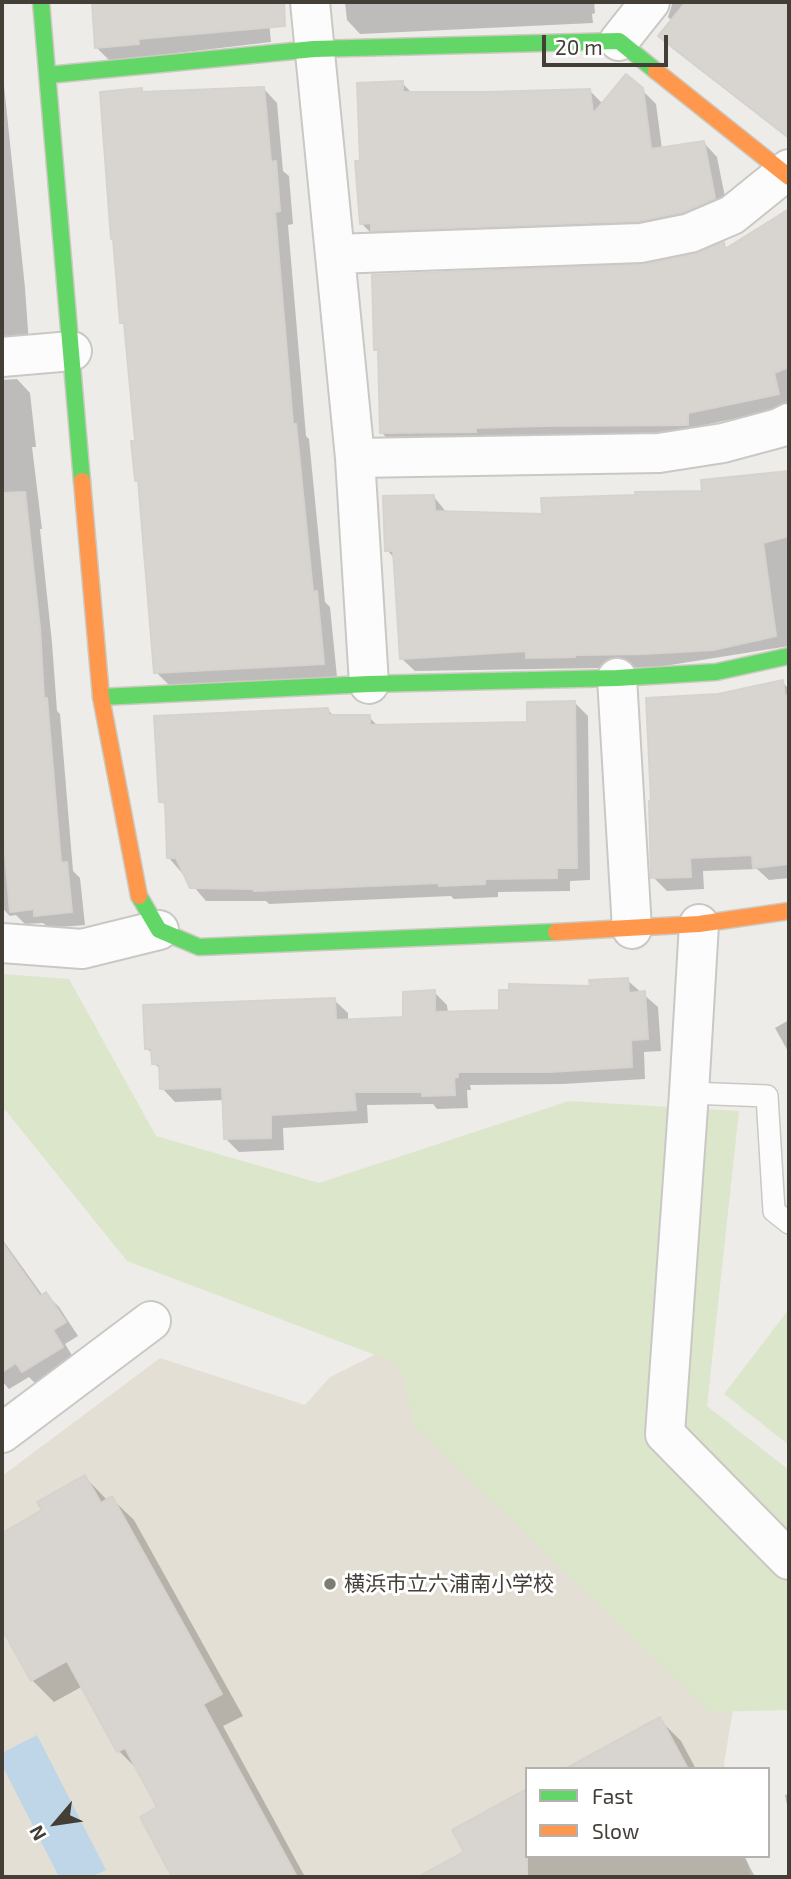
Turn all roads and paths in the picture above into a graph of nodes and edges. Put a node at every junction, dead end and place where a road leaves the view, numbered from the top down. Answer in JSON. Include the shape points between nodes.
{"nodes":[{"id":1,"x":41,"y":2,"type":"edge"},
{"id":2,"x":310,"y":2,"type":"edge"},
{"id":3,"x":650,"y":2,"type":"edge"},
{"id":4,"x":619,"y":41,"type":"junction"},
{"id":5,"x":314,"y":49,"type":"junction"},
{"id":6,"x":48,"y":75,"type":"junction"},
{"id":7,"x":788,"y":173,"type":"edge"},
{"id":8,"x":335,"y":254,"type":"junction"},
{"id":9,"x":72,"y":351,"type":"junction"},
{"id":10,"x":2,"y":357,"type":"edge"},
{"id":11,"x":789,"y":423,"type":"edge"},
{"id":12,"x":355,"y":458,"type":"junction"},
{"id":13,"x":789,"y":656,"type":"edge"},
{"id":14,"x":617,"y":678,"type":"junction"},
{"id":15,"x":369,"y":684,"type":"junction"},
{"id":16,"x":102,"y":696,"type":"junction"},
{"id":17,"x":789,"y":911,"type":"edge"},
{"id":18,"x":699,"y":924,"type":"junction"},
{"id":19,"x":632,"y":929,"type":"junction"},
{"id":20,"x":159,"y":930,"type":"junction"},
{"id":21,"x":2,"y":943,"type":"edge"},
{"id":22,"x":689,"y":1093,"type":"junction"},
{"id":23,"x":789,"y":1223,"type":"edge"},
{"id":24,"x":151,"y":1321,"type":"dead end"},
{"id":25,"x":2,"y":1433,"type":"edge"},
{"id":26,"x":789,"y":1560,"type":"edge"}],
"edges":[{"from":1,"to":6,"type":"street"},
{"from":2,"to":5,"type":"street"},
{"from":3,"to":4,"type":"street"},
{"from":4,"to":5,"type":"street"},
{"from":4,"to":7,"type":"street"},
{"from":5,"to":6,"type":"street"},
{"from":5,"to":8,"type":"street"},
{"from":6,"to":9,"type":"street"},
{"from":7,"to":8,"type":"street","via":[[732,215],[690,233],[641,243]]},
{"from":8,"to":12,"type":"street"},
{"from":9,"to":10,"type":"street"},
{"from":9,"to":16,"type":"street"},
{"from":11,"to":12,"type":"street","via":[[723,443],[659,453]]},
{"from":12,"to":15,"type":"street"},
{"from":13,"to":14,"type":"street","via":[[716,672]]},
{"from":14,"to":15,"type":"street"},
{"from":14,"to":19,"type":"street"},
{"from":15,"to":16,"type":"street"},
{"from":16,"to":20,"type":"street","via":[[137,893]]},
{"from":17,"to":18,"type":"street"},
{"from":18,"to":19,"type":"street"},
{"from":18,"to":22,"type":"street"},
{"from":19,"to":20,"type":"street","via":[[200,947]]},
{"from":20,"to":21,"type":"street","via":[[82,949]]},
{"from":22,"to":23,"type":"lane","via":[[767,1096],[774,1211]]},
{"from":22,"to":26,"type":"street","via":[[665,1434]]},
{"from":24,"to":25,"type":"street"}]}
